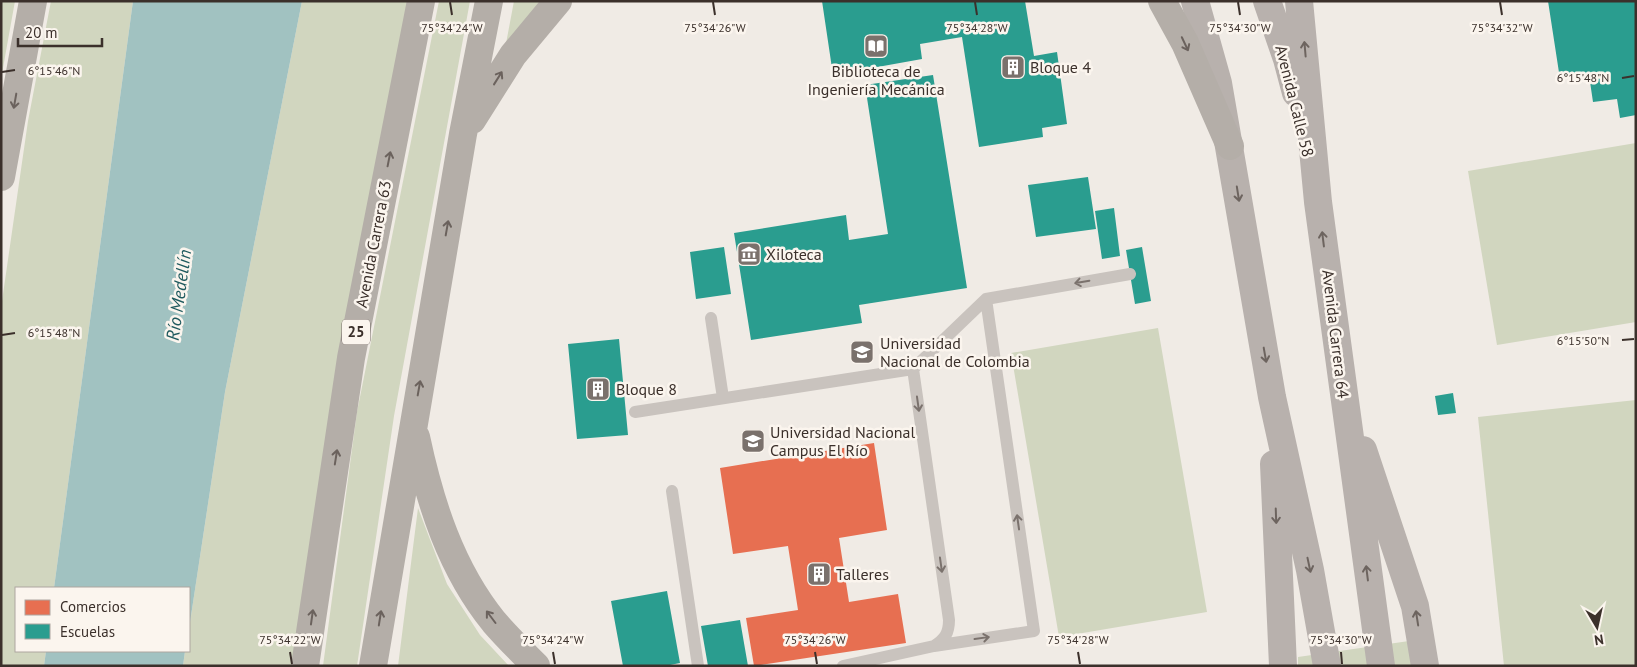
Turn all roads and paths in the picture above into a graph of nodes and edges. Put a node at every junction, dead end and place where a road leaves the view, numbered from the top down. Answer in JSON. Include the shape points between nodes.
{"nodes":[{"id":1,"x":33,"y":1,"type":"edge"},
{"id":2,"x":422,"y":1,"type":"edge"},
{"id":3,"x":489,"y":1,"type":"edge"},
{"id":4,"x":558,"y":1,"type":"edge"},
{"id":5,"x":1162,"y":1,"type":"edge"},
{"id":6,"x":1195,"y":1,"type":"edge"},
{"id":7,"x":1267,"y":1,"type":"edge"},
{"id":8,"x":1299,"y":1,"type":"edge"},
{"id":9,"x":463,"y":134,"type":"junction"},
{"id":10,"x":1230,"y":146,"type":"junction"},
{"id":11,"x":1,"y":177,"type":"edge"},
{"id":12,"x":1318,"y":202,"type":"junction"},
{"id":13,"x":1130,"y":274,"type":"dead end"},
{"id":14,"x":986,"y":299,"type":"junction"},
{"id":15,"x":711,"y":318,"type":"dead end"},
{"id":16,"x":913,"y":369,"type":"junction"},
{"id":17,"x":1343,"y":392,"type":"junction"},
{"id":18,"x":1272,"y":397,"type":"junction"},
{"id":19,"x":723,"y":398,"type":"junction"},
{"id":20,"x":635,"y":412,"type":"dead end"},
{"id":21,"x":413,"y":425,"type":"junction"},
{"id":22,"x":672,"y":492,"type":"dead end"},
{"id":23,"x":934,"y":646,"type":"junction"},
{"id":24,"x":305,"y":666,"type":"edge"},
{"id":25,"x":373,"y":666,"type":"edge"},
{"id":26,"x":536,"y":666,"type":"edge"},
{"id":27,"x":698,"y":666,"type":"edge"},
{"id":28,"x":843,"y":666,"type":"edge"},
{"id":29,"x":1282,"y":666,"type":"edge"},
{"id":30,"x":1327,"y":666,"type":"edge"},
{"id":31,"x":1381,"y":666,"type":"edge"},
{"id":32,"x":1425,"y":666,"type":"edge"}],
"edges":[{"from":1,"to":11,"type":"highway","one_way":true},
{"from":24,"to":2,"type":"highway","name":"Avenida Carrera 63","number":"25","one_way":true,"via":[[351,358]]},
{"from":3,"to":9,"type":"highway"},
{"from":9,"to":4,"type":"highway","one_way":true,"via":[[513,55]]},
{"from":5,"to":10,"type":"highway","one_way":true},
{"from":6,"to":10,"type":"main road","via":[[1218,83]]},
{"from":7,"to":12,"type":"main road","name":"Avenida Calle 58","via":[[1300,107]]},
{"from":12,"to":8,"type":"main road","name":"Avenida Carrera 64","one_way":true},
{"from":21,"to":9,"type":"highway","one_way":true},
{"from":10,"to":18,"type":"main road","one_way":true},
{"from":17,"to":12,"type":"main road","name":"Avenida Carrera 64","one_way":true},
{"from":13,"to":14,"type":"lane","one_way":true},
{"from":14,"to":16,"type":"lane"},
{"from":23,"to":14,"type":"lane","one_way":true,"via":[[1034,630]]},
{"from":15,"to":19,"type":"lane"},
{"from":16,"to":19,"type":"lane"},
{"from":16,"to":23,"type":"lane","one_way":true,"via":[[949,620],[949,631]]},
{"from":31,"to":17,"type":"main road","name":"Avenida Carrera 64","one_way":true},
{"from":32,"to":17,"type":"main road","one_way":true,"via":[[1415,606]]},
{"from":18,"to":29,"type":"main road","one_way":true},
{"from":18,"to":30,"type":"main road","one_way":true,"via":[[1322,628]]},
{"from":19,"to":20,"type":"lane"},
{"from":25,"to":21,"type":"highway","one_way":true},
{"from":26,"to":21,"type":"highway","one_way":true,"via":[[494,622],[472,592],[454,557],[424,476]]},
{"from":22,"to":27,"type":"lane"},
{"from":23,"to":28,"type":"lane"}]}
